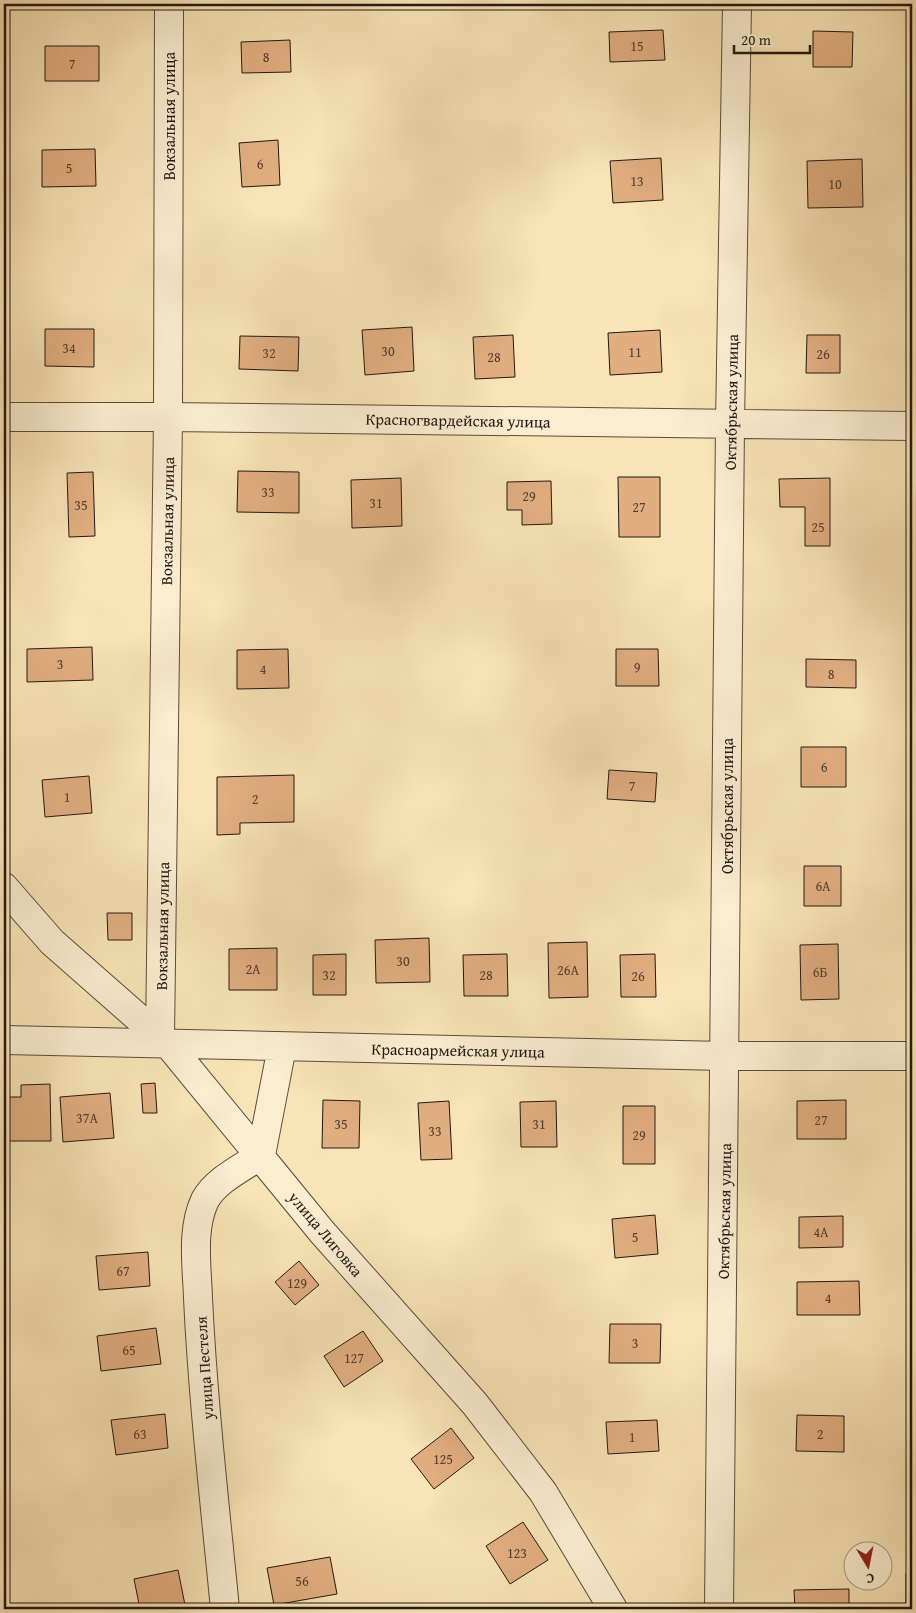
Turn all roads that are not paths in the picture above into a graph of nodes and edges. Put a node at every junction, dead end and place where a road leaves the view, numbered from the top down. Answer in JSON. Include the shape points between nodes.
{"nodes":[{"id":1,"x":169,"y":4,"type":"edge"},
{"id":2,"x":737,"y":4,"type":"edge"},
{"id":3,"x":4,"y":417,"type":"edge"},
{"id":4,"x":168,"y":417,"type":"junction"},
{"id":5,"x":730,"y":424,"type":"junction"},
{"id":6,"x":912,"y":426,"type":"edge"},
{"id":7,"x":4,"y":887,"type":"edge"},
{"id":8,"x":4,"y":1040,"type":"edge"},
{"id":9,"x":164,"y":1041,"type":"junction"},
{"id":10,"x":282,"y":1047,"type":"junction"},
{"id":11,"x":725,"y":1056,"type":"junction"},
{"id":12,"x":912,"y":1056,"type":"edge"},
{"id":13,"x":261,"y":1155,"type":"junction"},
{"id":14,"x":225,"y":1609,"type":"edge"},
{"id":15,"x":613,"y":1609,"type":"edge"},
{"id":16,"x":719,"y":1609,"type":"edge"}],
"edges":[{"from":1,"to":4,"type":"street","name":"Вокзальная улица"},
{"from":2,"to":5,"type":"street","name":"Октябрьская улица"},
{"from":3,"to":4,"type":"street","name":"Красногвардейская улица"},
{"from":4,"to":5,"type":"street","name":"Красногвардейская улица"},
{"from":4,"to":9,"type":"street","name":"Вокзальная улица"},
{"from":5,"to":6,"type":"street","name":"Красногвардейская улица"},
{"from":5,"to":11,"type":"street","name":"Октябрьская улица"},
{"from":7,"to":9,"type":"street","name":"улица Лиговка","via":[[52,942]]},
{"from":8,"to":9,"type":"street","name":"Красноармейская улица"},
{"from":9,"to":10,"type":"street","name":"Красноармейская улица"},
{"from":9,"to":13,"type":"street","name":"улица Лиговка"},
{"from":10,"to":11,"type":"street","name":"Красноармейская улица"},
{"from":10,"to":13,"type":"street"},
{"from":11,"to":12,"type":"street","name":"Красноармейская улица"},
{"from":11,"to":16,"type":"street","name":"Октябрьская улица"},
{"from":13,"to":14,"type":"street","name":"улица Пестеля","via":[[218,1184],[206,1200],[199,1218],[196,1248],[200,1340]]},
{"from":13,"to":15,"type":"street","name":"улица Лиговка","via":[[322,1232],[423,1343],[519,1458]]}]}
